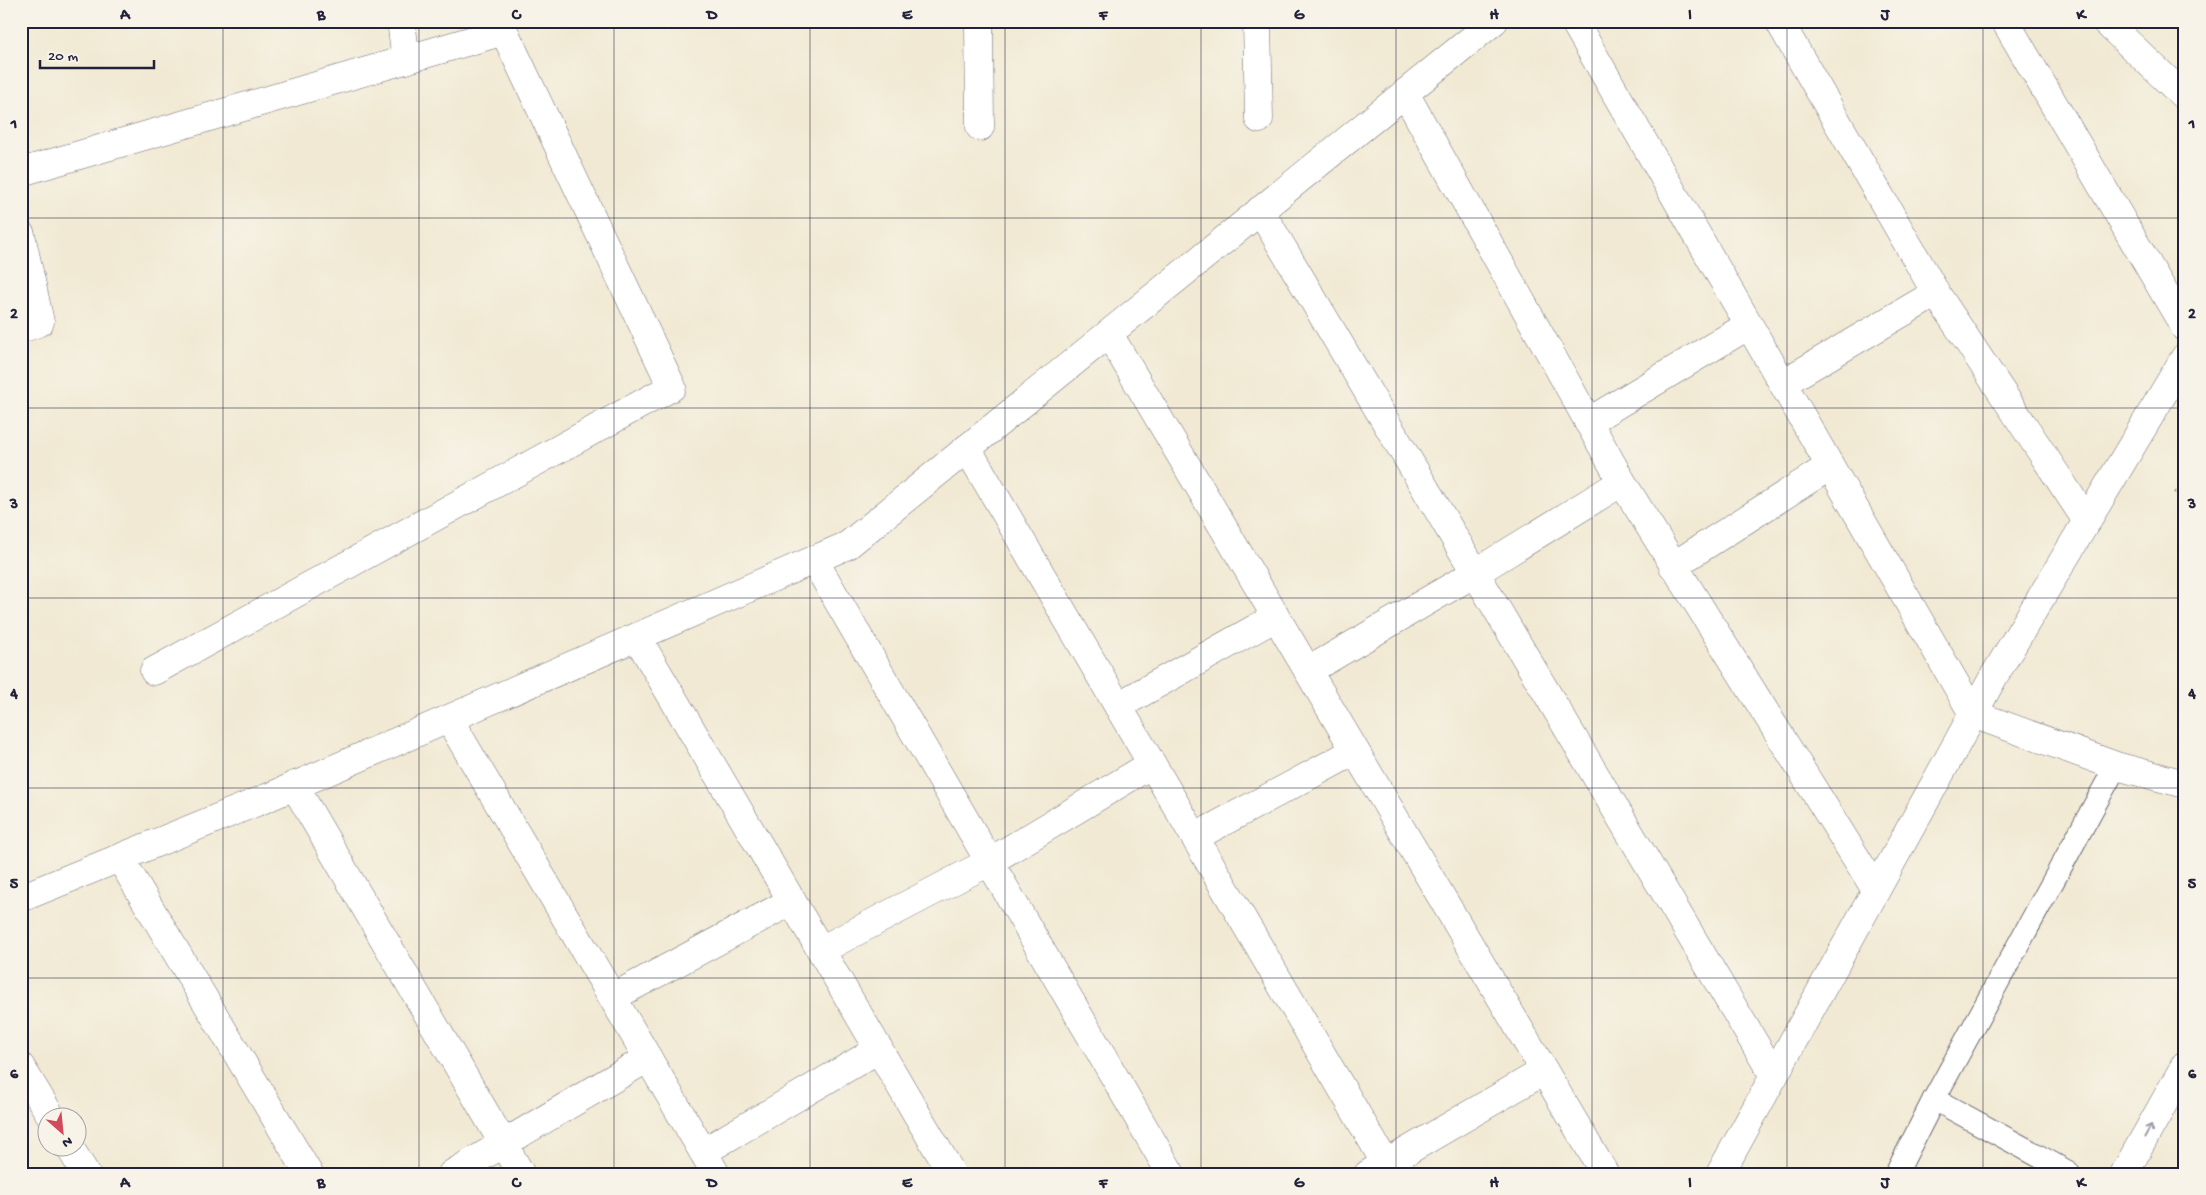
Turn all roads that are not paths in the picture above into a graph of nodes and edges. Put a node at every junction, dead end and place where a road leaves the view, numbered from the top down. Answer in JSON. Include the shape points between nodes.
{"nodes":[{"id":1,"x":401,"y":21,"type":"edge"},
{"id":2,"x":980,"y":21,"type":"edge"},
{"id":3,"x":1257,"y":21,"type":"edge"},
{"id":4,"x":1494,"y":21,"type":"edge"},
{"id":5,"x":1574,"y":21,"type":"edge"},
{"id":6,"x":1779,"y":21,"type":"edge"},
{"id":7,"x":2005,"y":21,"type":"edge"},
{"id":8,"x":2105,"y":21,"type":"edge"},
{"id":9,"x":406,"y":60,"type":"junction"},
{"id":10,"x":1405,"y":94,"type":"junction"},
{"id":11,"x":2185,"y":97,"type":"edge"},
{"id":12,"x":1259,"y":119,"type":"dead end"},
{"id":13,"x":980,"y":127,"type":"dead end"},
{"id":14,"x":21,"y":172,"type":"edge"},
{"id":15,"x":1260,"y":210,"type":"junction"},
{"id":16,"x":21,"y":235,"type":"edge"},
{"id":17,"x":1936,"y":293,"type":"junction"},
{"id":18,"x":1749,"y":325,"type":"junction"},
{"id":19,"x":2185,"y":328,"type":"edge"},
{"id":20,"x":21,"y":329,"type":"edge"},
{"id":21,"x":1109,"y":334,"type":"junction"},
{"id":22,"x":2185,"y":357,"type":"edge"},
{"id":23,"x":1783,"y":383,"type":"junction"},
{"id":24,"x":1588,"y":422,"type":"junction"},
{"id":25,"x":967,"y":448,"type":"junction"},
{"id":26,"x":1830,"y":466,"type":"junction"},
{"id":27,"x":1622,"y":482,"type":"junction"},
{"id":28,"x":2087,"y":521,"type":"junction"},
{"id":29,"x":814,"y":560,"type":"junction"},
{"id":30,"x":1673,"y":566,"type":"junction"},
{"id":31,"x":1475,"y":572,"type":"junction"},
{"id":32,"x":1276,"y":617,"type":"junction"},
{"id":33,"x":637,"y":637,"type":"junction"},
{"id":34,"x":1308,"y":671,"type":"junction"},
{"id":35,"x":154,"y":672,"type":"dead end"},
{"id":36,"x":1118,"y":706,"type":"junction"},
{"id":37,"x":1973,"y":714,"type":"junction"},
{"id":38,"x":449,"y":719,"type":"junction"},
{"id":39,"x":1356,"y":751,"type":"junction"},
{"id":40,"x":1152,"y":764,"type":"junction"},
{"id":41,"x":2116,"y":766,"type":"junction"},
{"id":42,"x":2185,"y":784,"type":"edge"},
{"id":43,"x":294,"y":785,"type":"junction"},
{"id":44,"x":1194,"y":837,"type":"junction"},
{"id":45,"x":120,"y":858,"type":"junction"},
{"id":46,"x":989,"y":862,"type":"junction"},
{"id":47,"x":1876,"y":890,"type":"junction"},
{"id":48,"x":21,"y":898,"type":"edge"},
{"id":49,"x":792,"y":901,"type":"junction"},
{"id":50,"x":821,"y":950,"type":"junction"},
{"id":51,"x":613,"y":997,"type":"junction"},
{"id":52,"x":879,"y":1049,"type":"junction"},
{"id":53,"x":648,"y":1058,"type":"junction"},
{"id":54,"x":2185,"y":1065,"type":"edge"},
{"id":55,"x":21,"y":1067,"type":"edge"},
{"id":56,"x":1544,"y":1072,"type":"junction"},
{"id":57,"x":1774,"y":1076,"type":"junction"},
{"id":58,"x":1934,"y":1099,"type":"junction"},
{"id":59,"x":46,"y":1108,"type":"edge"},
{"id":60,"x":504,"y":1145,"type":"junction"},
{"id":61,"x":76,"y":1158,"type":"edge"},
{"id":62,"x":710,"y":1163,"type":"edge"},
{"id":63,"x":1377,"y":1169,"type":"edge"},
{"id":64,"x":2068,"y":1172,"type":"dead end"},
{"id":65,"x":86,"y":1174,"type":"edge"},
{"id":66,"x":309,"y":1174,"type":"edge"},
{"id":67,"x":452,"y":1174,"type":"edge"},
{"id":68,"x":521,"y":1174,"type":"edge"},
{"id":69,"x":952,"y":1174,"type":"edge"},
{"id":70,"x":1170,"y":1174,"type":"edge"},
{"id":71,"x":1604,"y":1174,"type":"edge"},
{"id":72,"x":1720,"y":1174,"type":"edge"},
{"id":73,"x":1896,"y":1174,"type":"edge"},
{"id":74,"x":2124,"y":1174,"type":"edge"}],
"edges":[{"from":1,"to":9,"type":"street"},
{"from":2,"to":13,"type":"street"},
{"from":3,"to":12,"type":"street"},
{"from":4,"to":10,"type":"street"},
{"from":5,"to":18,"type":"street"},
{"from":6,"to":17,"type":"street"},
{"from":7,"to":19,"type":"street"},
{"from":8,"to":11,"type":"street"},
{"from":9,"to":14,"type":"street"},
{"from":9,"to":35,"type":"street","via":[[504,31],[672,387]]},
{"from":10,"to":15,"type":"street"},
{"from":10,"to":24,"type":"street"},
{"from":15,"to":21,"type":"street"},
{"from":15,"to":31,"type":"street"},
{"from":16,"to":20,"type":"street","via":[[40,322]]},
{"from":17,"to":23,"type":"street"},
{"from":17,"to":28,"type":"street"},
{"from":18,"to":23,"type":"street"},
{"from":18,"to":24,"type":"street"},
{"from":21,"to":25,"type":"street"},
{"from":21,"to":32,"type":"street"},
{"from":22,"to":28,"type":"street"},
{"from":23,"to":26,"type":"street"},
{"from":24,"to":27,"type":"street"},
{"from":25,"to":29,"type":"street","via":[[848,545]]},
{"from":25,"to":36,"type":"street"},
{"from":26,"to":30,"type":"street"},
{"from":26,"to":37,"type":"street"},
{"from":27,"to":30,"type":"street"},
{"from":27,"to":31,"type":"street"},
{"from":28,"to":37,"type":"street"},
{"from":29,"to":33,"type":"street"},
{"from":29,"to":46,"type":"street"},
{"from":30,"to":47,"type":"street"},
{"from":31,"to":34,"type":"street"},
{"from":31,"to":57,"type":"street"},
{"from":32,"to":34,"type":"street"},
{"from":32,"to":36,"type":"street"},
{"from":33,"to":38,"type":"street"},
{"from":33,"to":49,"type":"street"},
{"from":34,"to":39,"type":"street"},
{"from":36,"to":40,"type":"street"},
{"from":37,"to":41,"type":"street"},
{"from":37,"to":47,"type":"street"},
{"from":38,"to":43,"type":"street"},
{"from":38,"to":51,"type":"street"},
{"from":39,"to":44,"type":"street"},
{"from":39,"to":56,"type":"street"},
{"from":40,"to":44,"type":"street"},
{"from":40,"to":46,"type":"street"},
{"from":41,"to":42,"type":"street"},
{"from":41,"to":58,"type":"lane"},
{"from":43,"to":45,"type":"street"},
{"from":43,"to":60,"type":"street"},
{"from":44,"to":63,"type":"street"},
{"from":45,"to":48,"type":"street"},
{"from":45,"to":66,"type":"street"},
{"from":46,"to":50,"type":"street"},
{"from":46,"to":70,"type":"street"},
{"from":47,"to":57,"type":"street"},
{"from":49,"to":50,"type":"street"},
{"from":49,"to":51,"type":"street"},
{"from":50,"to":52,"type":"street"},
{"from":51,"to":53,"type":"street"},
{"from":52,"to":62,"type":"street"},
{"from":52,"to":69,"type":"street"},
{"from":53,"to":60,"type":"street"},
{"from":53,"to":62,"type":"street"},
{"from":74,"to":54,"type":"street","one_way":true},
{"from":55,"to":59,"type":"street"},
{"from":56,"to":63,"type":"street"},
{"from":56,"to":71,"type":"street"},
{"from":57,"to":72,"type":"street"},
{"from":58,"to":64,"type":"lane"},
{"from":58,"to":73,"type":"lane"},
{"from":60,"to":67,"type":"street"},
{"from":60,"to":68,"type":"street"},
{"from":61,"to":65,"type":"street"}]}
